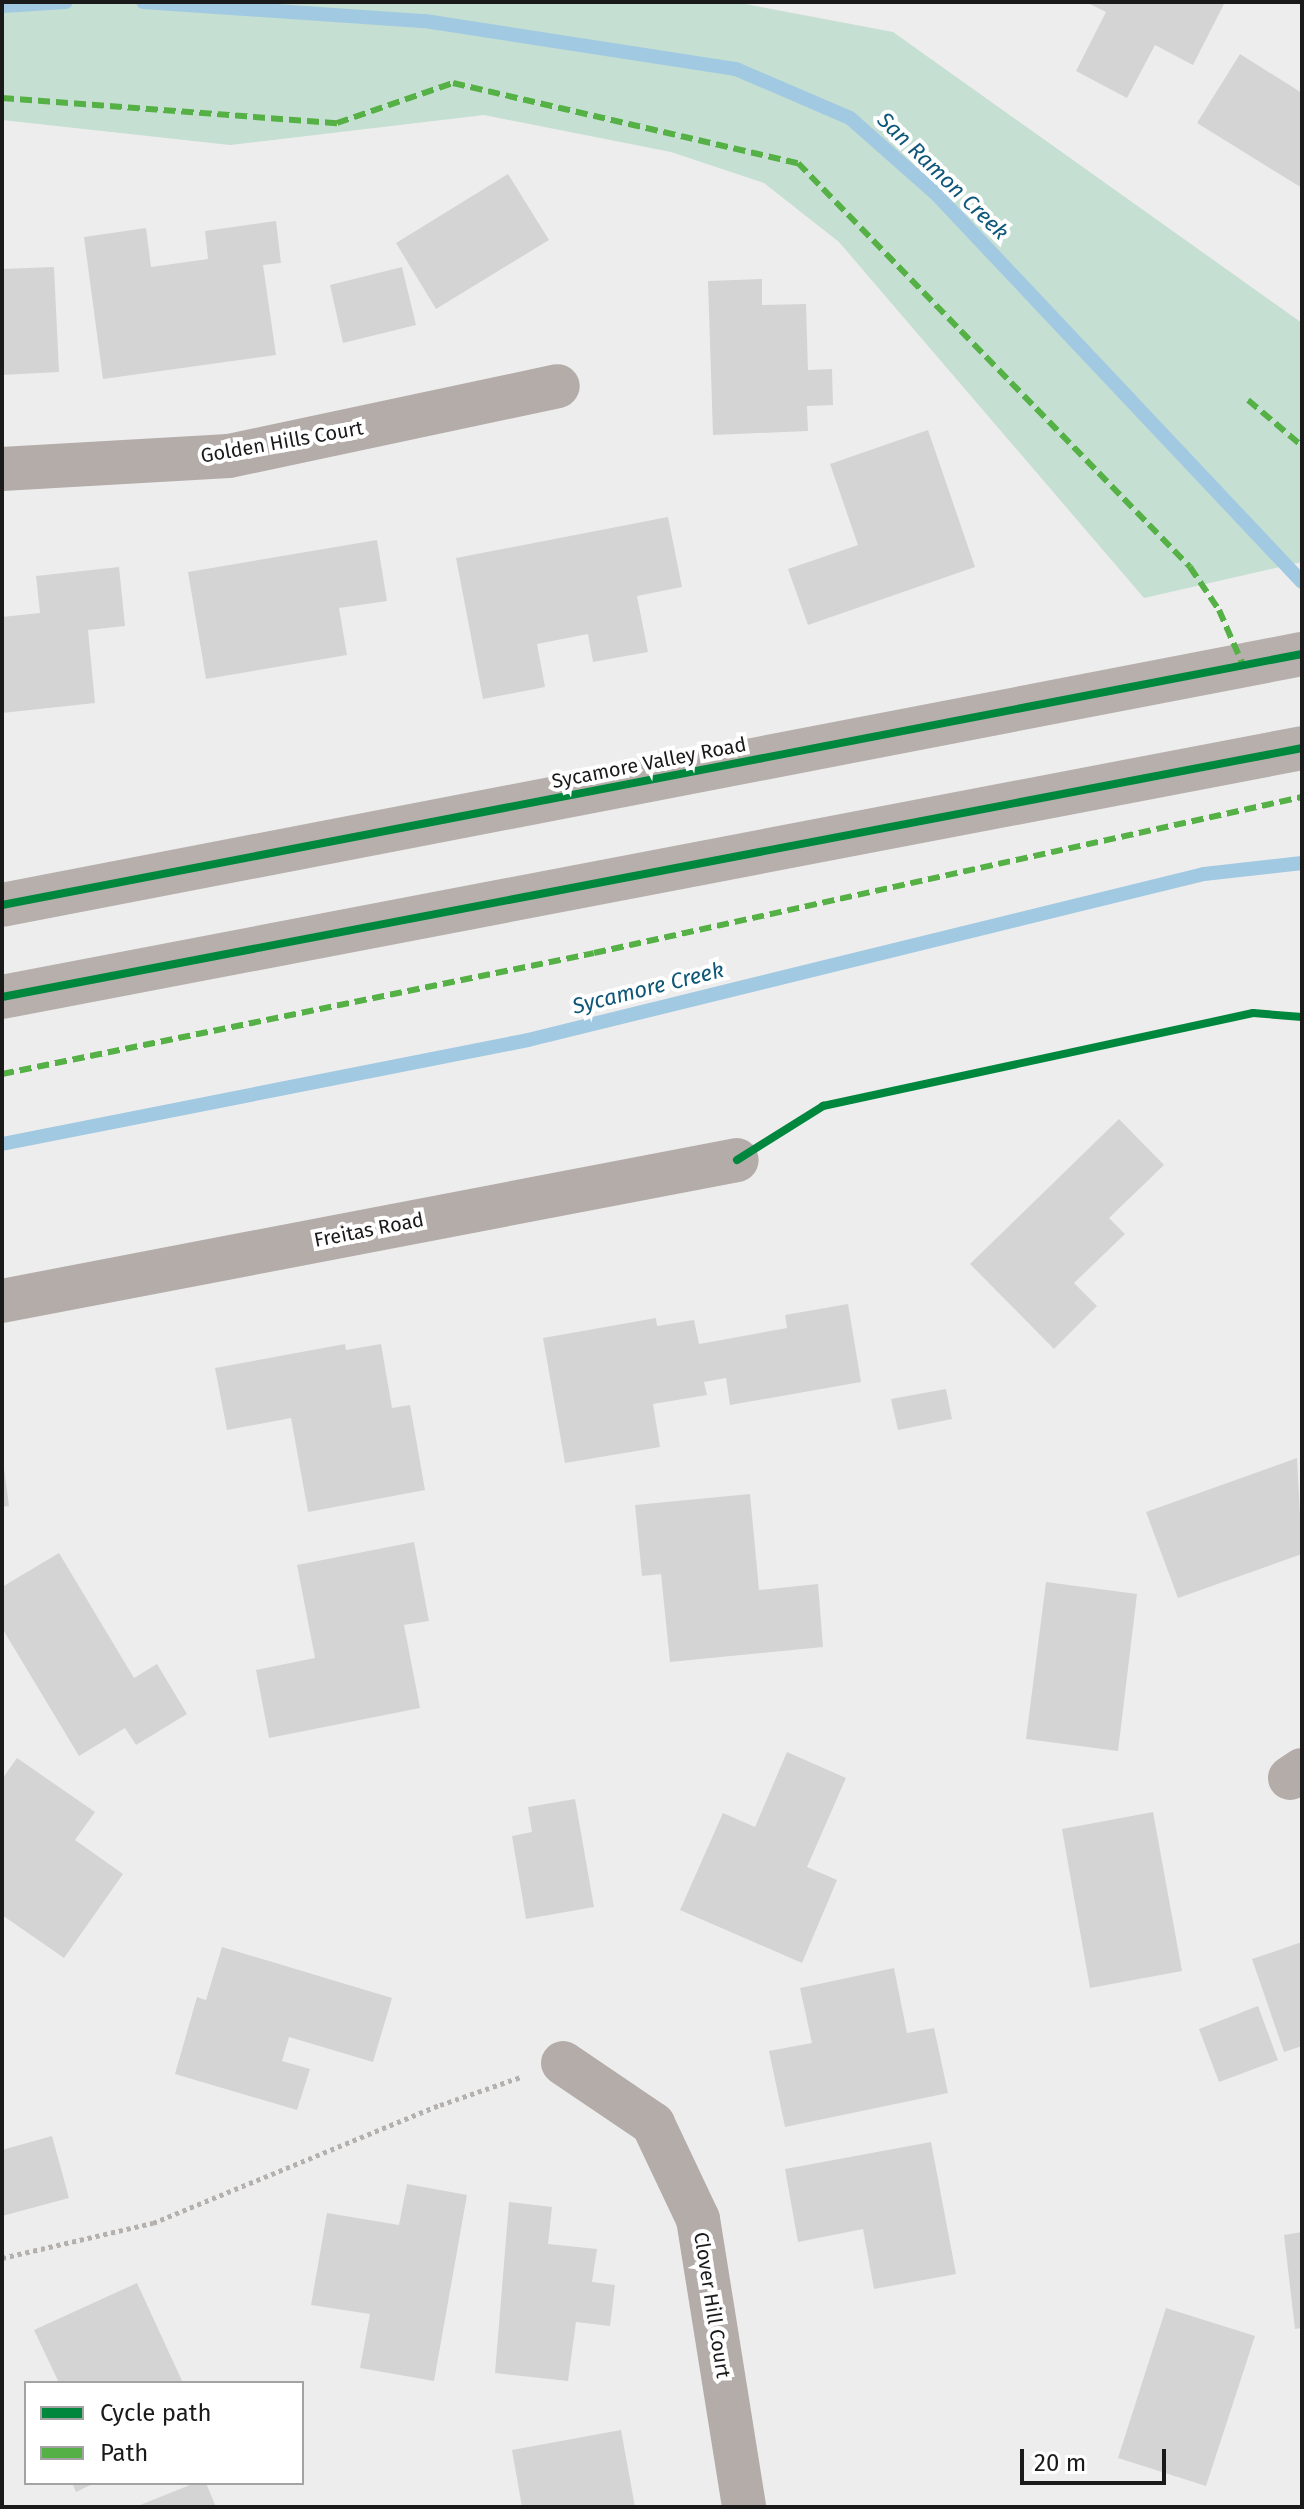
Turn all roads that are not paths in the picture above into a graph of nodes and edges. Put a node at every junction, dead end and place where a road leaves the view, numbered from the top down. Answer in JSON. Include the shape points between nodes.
{"nodes":[{"id":1,"x":558,"y":386,"type":"dead end"},
{"id":2,"x":2,"y":469,"type":"edge"},
{"id":3,"x":1285,"y":657,"type":"edge"},
{"id":4,"x":1302,"y":748,"type":"edge"},
{"id":5,"x":2,"y":905,"type":"edge"},
{"id":6,"x":2,"y":997,"type":"edge"},
{"id":7,"x":737,"y":1160,"type":"dead end"},
{"id":8,"x":2,"y":1301,"type":"edge"},
{"id":9,"x":563,"y":2063,"type":"road end"},
{"id":10,"x":744,"y":2507,"type":"edge"}],
"edges":[{"from":1,"to":2,"type":"street","name":"Golden Hills Court","via":[[229,456]]},
{"from":3,"to":5,"type":"main road","name":"Sycamore Valley Road"},
{"from":4,"to":6,"type":"main road"},
{"from":7,"to":8,"type":"street","name":"Freitas Road"},
{"from":9,"to":10,"type":"street","name":"Clover Hill Court","via":[[653,2124],[698,2219]]}]}
